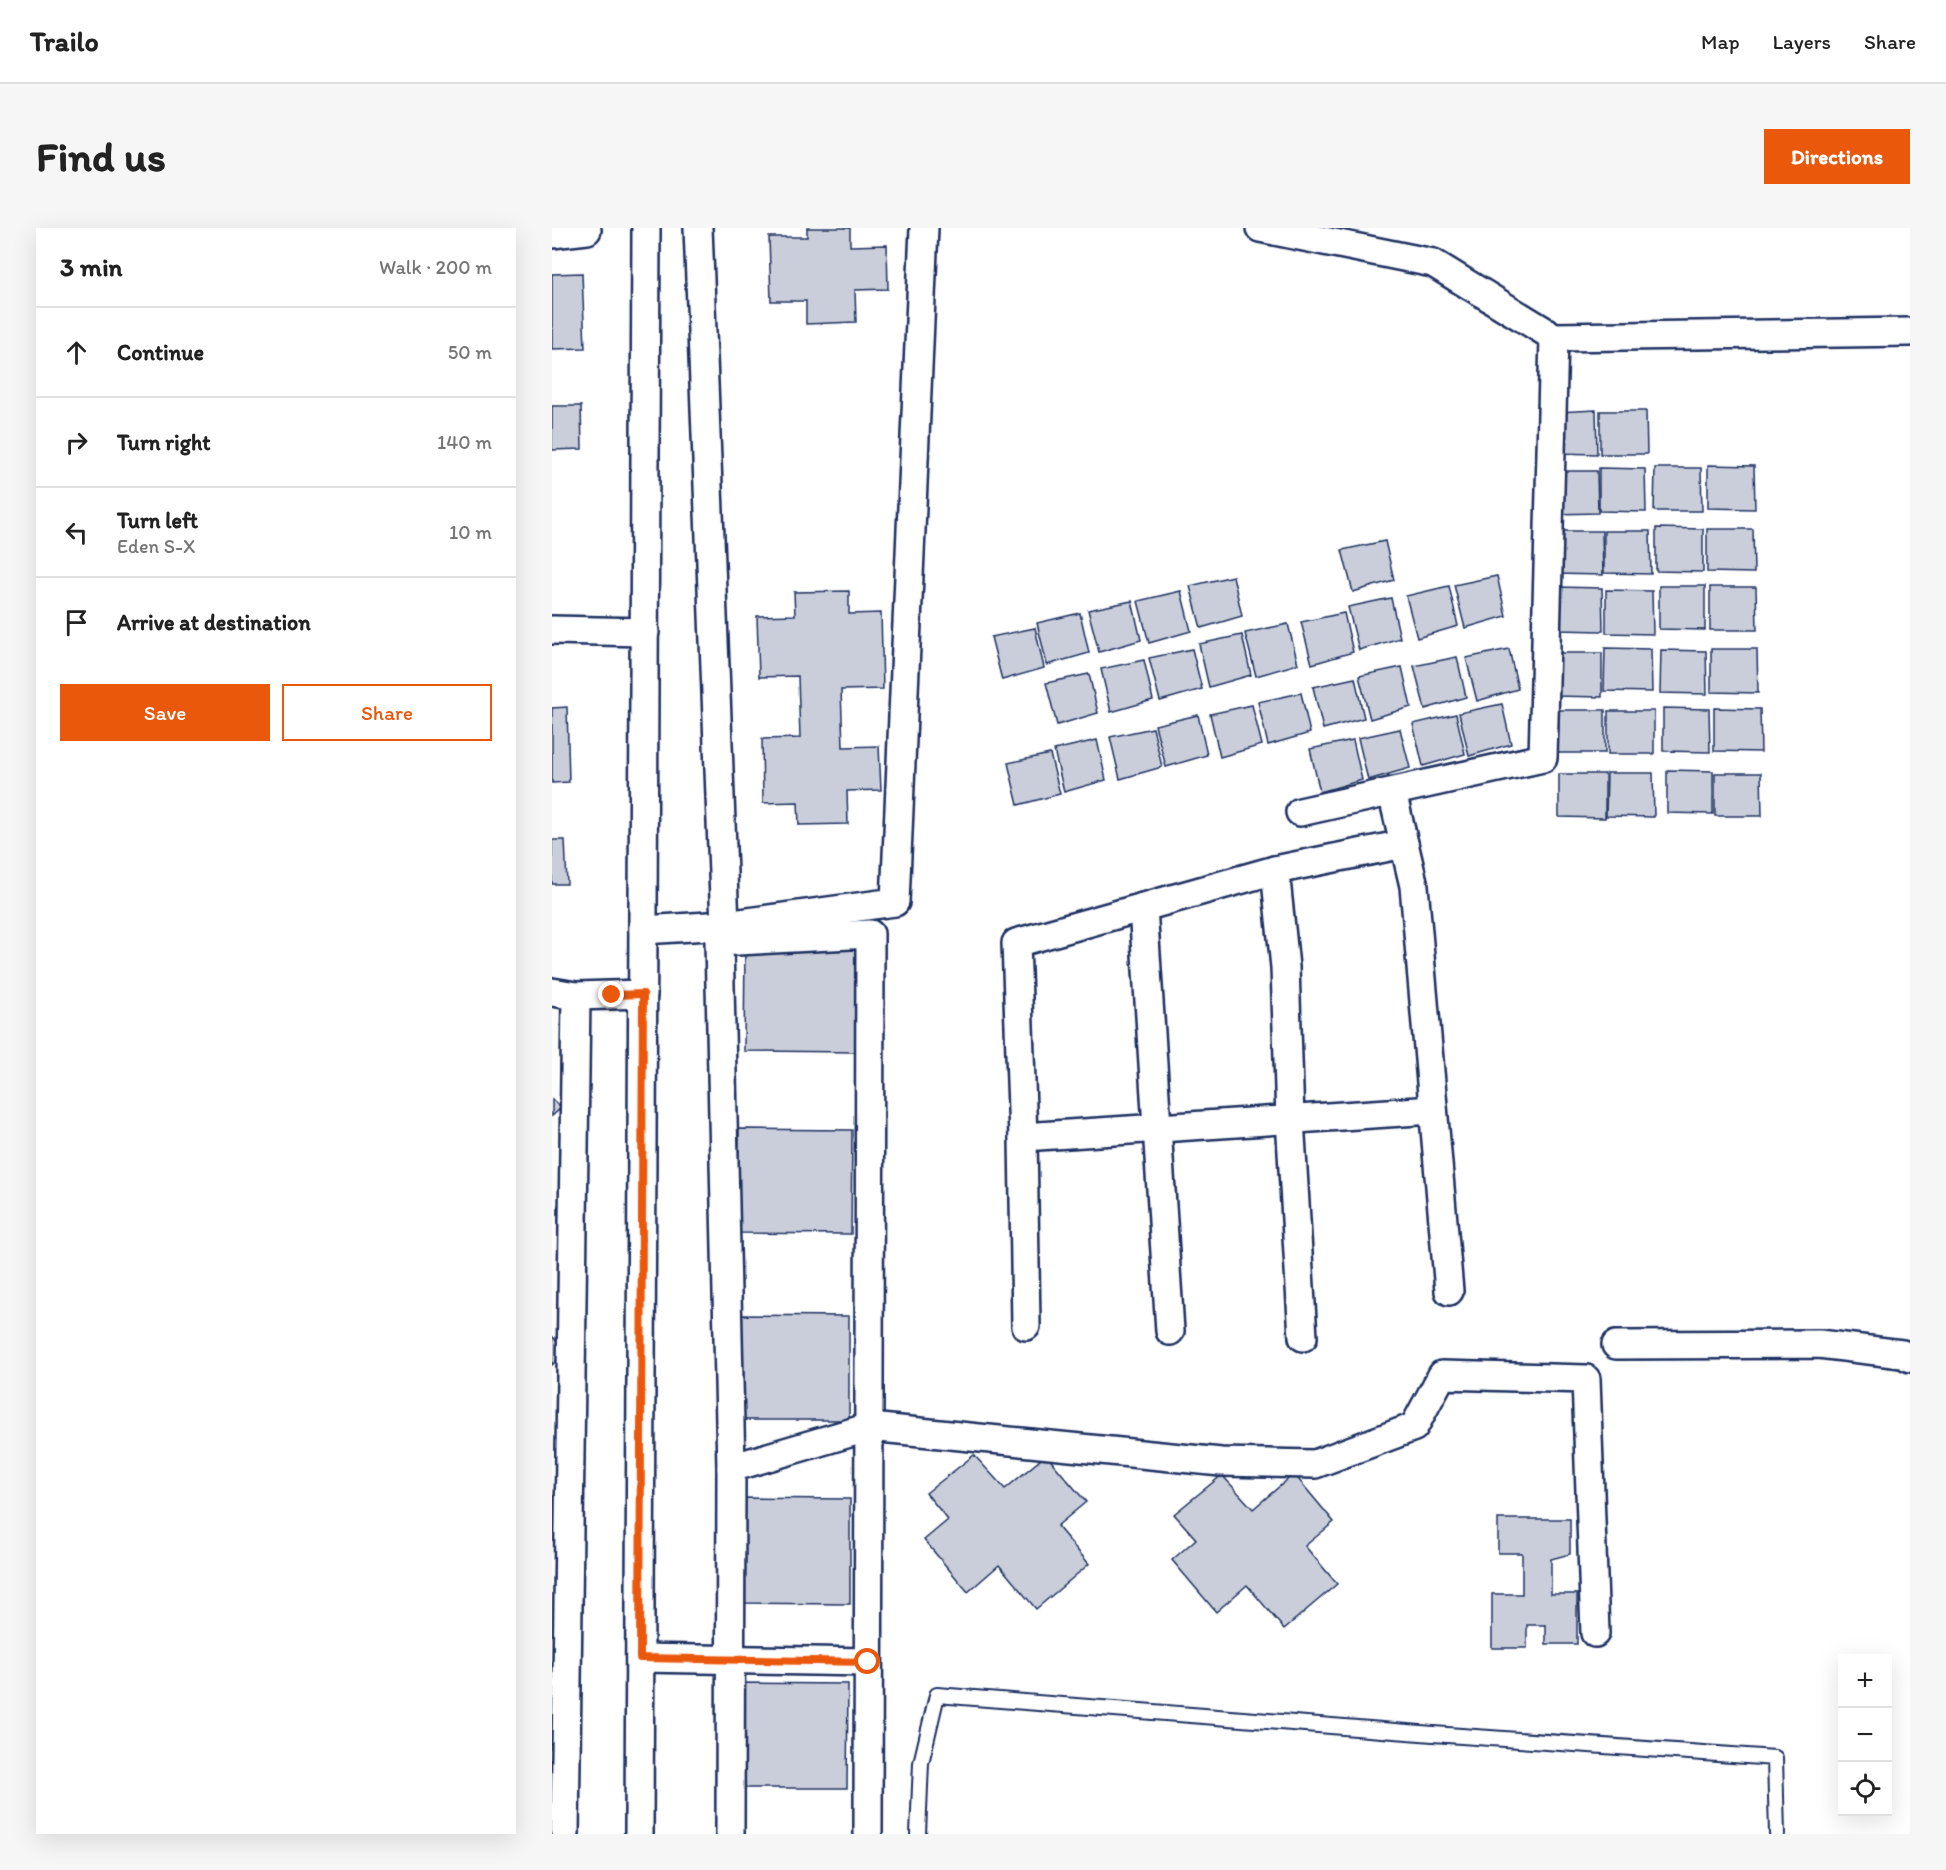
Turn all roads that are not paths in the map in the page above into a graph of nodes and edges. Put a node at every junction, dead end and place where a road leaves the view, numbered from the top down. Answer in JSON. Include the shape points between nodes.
{"nodes":[{"id":1,"x":646,"y":228,"type":"edge"},
{"id":2,"x":698,"y":228,"type":"edge"},
{"id":3,"x":924,"y":228,"type":"edge"},
{"id":4,"x":1260,"y":228,"type":"edge"},
{"id":5,"x":587,"y":230,"type":"dead end"},
{"id":6,"x":552,"y":234,"type":"edge"},
{"id":7,"x":1910,"y":332,"type":"edge"},
{"id":8,"x":1554,"y":337,"type":"junction"},
{"id":9,"x":552,"y":630,"type":"edge"},
{"id":10,"x":645,"y":632,"type":"junction"},
{"id":11,"x":1392,"y":792,"type":"junction"},
{"id":12,"x":1300,"y":812,"type":"dead end"},
{"id":13,"x":1404,"y":844,"type":"junction"},
{"id":14,"x":1275,"y":870,"type":"junction"},
{"id":15,"x":1143,"y":907,"type":"junction"},
{"id":16,"x":725,"y":925,"type":"junction"},
{"id":17,"x":643,"y":930,"type":"junction"},
{"id":18,"x":564,"y":994,"type":"edge"},
{"id":19,"x":643,"y":994,"type":"junction"},
{"id":20,"x":1433,"y":1110,"type":"junction"},
{"id":21,"x":1290,"y":1119,"type":"junction"},
{"id":22,"x":1158,"y":1128,"type":"junction"},
{"id":23,"x":1023,"y":1137,"type":"junction"},
{"id":24,"x":563,"y":1219,"type":"edge"},
{"id":25,"x":1449,"y":1291,"type":"dead end"},
{"id":26,"x":1026,"y":1326,"type":"dead end"},
{"id":27,"x":1170,"y":1331,"type":"dead end"},
{"id":28,"x":1302,"y":1337,"type":"dead end"},
{"id":29,"x":1616,"y":1346,"type":"dead end"},
{"id":30,"x":1910,"y":1358,"type":"edge"},
{"id":31,"x":870,"y":1427,"type":"junction"},
{"id":32,"x":561,"y":1441,"type":"edge"},
{"id":33,"x":731,"y":1468,"type":"junction"},
{"id":34,"x":1595,"y":1633,"type":"dead end"},
{"id":35,"x":640,"y":1658,"type":"junction"},
{"id":36,"x":730,"y":1661,"type":"junction"},
{"id":37,"x":868,"y":1662,"type":"junction"},
{"id":38,"x":559,"y":1690,"type":"edge"},
{"id":39,"x":565,"y":1834,"type":"edge"},
{"id":40,"x":639,"y":1834,"type":"edge"},
{"id":41,"x":730,"y":1834,"type":"edge"},
{"id":42,"x":868,"y":1834,"type":"edge"},
{"id":43,"x":918,"y":1834,"type":"edge"},
{"id":44,"x":1777,"y":1834,"type":"edge"}],
"edges":[{"from":1,"to":10,"type":"street"},
{"from":2,"to":16,"type":"street"},
{"from":3,"to":16,"type":"street","via":[[895,902]]},
{"from":4,"to":8,"type":"street","via":[[1433,263]]},
{"from":5,"to":6,"type":"street"},
{"from":7,"to":8,"type":"street"},
{"from":8,"to":11,"type":"street","via":[[1543,758]]},
{"from":9,"to":10,"type":"street"},
{"from":10,"to":17,"type":"street"},
{"from":11,"to":12,"type":"street"},
{"from":11,"to":13,"type":"street"},
{"from":13,"to":14,"type":"street"},
{"from":13,"to":20,"type":"street","via":[[1414,886]]},
{"from":14,"to":15,"type":"street"},
{"from":14,"to":21,"type":"street","via":[[1285,967]]},
{"from":15,"to":22,"type":"street"},
{"from":15,"to":23,"type":"street","via":[[1016,943]]},
{"from":16,"to":17,"type":"street"},
{"from":17,"to":19,"type":"street"},
{"from":18,"to":19,"type":"street"},
{"from":18,"to":24,"type":"street"},
{"from":19,"to":35,"type":"street"},
{"from":20,"to":21,"type":"street"},
{"from":20,"to":25,"type":"street"},
{"from":21,"to":22,"type":"street"},
{"from":21,"to":28,"type":"street"},
{"from":22,"to":23,"type":"street"},
{"from":22,"to":27,"type":"street"},
{"from":23,"to":26,"type":"street"},
{"from":24,"to":32,"type":"street"},
{"from":29,"to":30,"type":"street","via":[[1819,1344]]},
{"from":31,"to":33,"type":"street"},
{"from":31,"to":33,"type":"street","via":[[870,934],[719,942]]},
{"from":31,"to":34,"type":"street","via":[[1221,1462],[1315,1464],[1414,1427],[1442,1375],[1586,1379]]},
{"from":31,"to":37,"type":"street"},
{"from":32,"to":38,"type":"street"},
{"from":33,"to":36,"type":"street"},
{"from":35,"to":36,"type":"street"},
{"from":35,"to":40,"type":"street"},
{"from":36,"to":37,"type":"street"},
{"from":36,"to":41,"type":"street"},
{"from":37,"to":42,"type":"street"},
{"from":38,"to":39,"type":"street"},
{"from":43,"to":44,"type":"lane","via":[[921,1763],[937,1695],[1775,1758]]}]}
